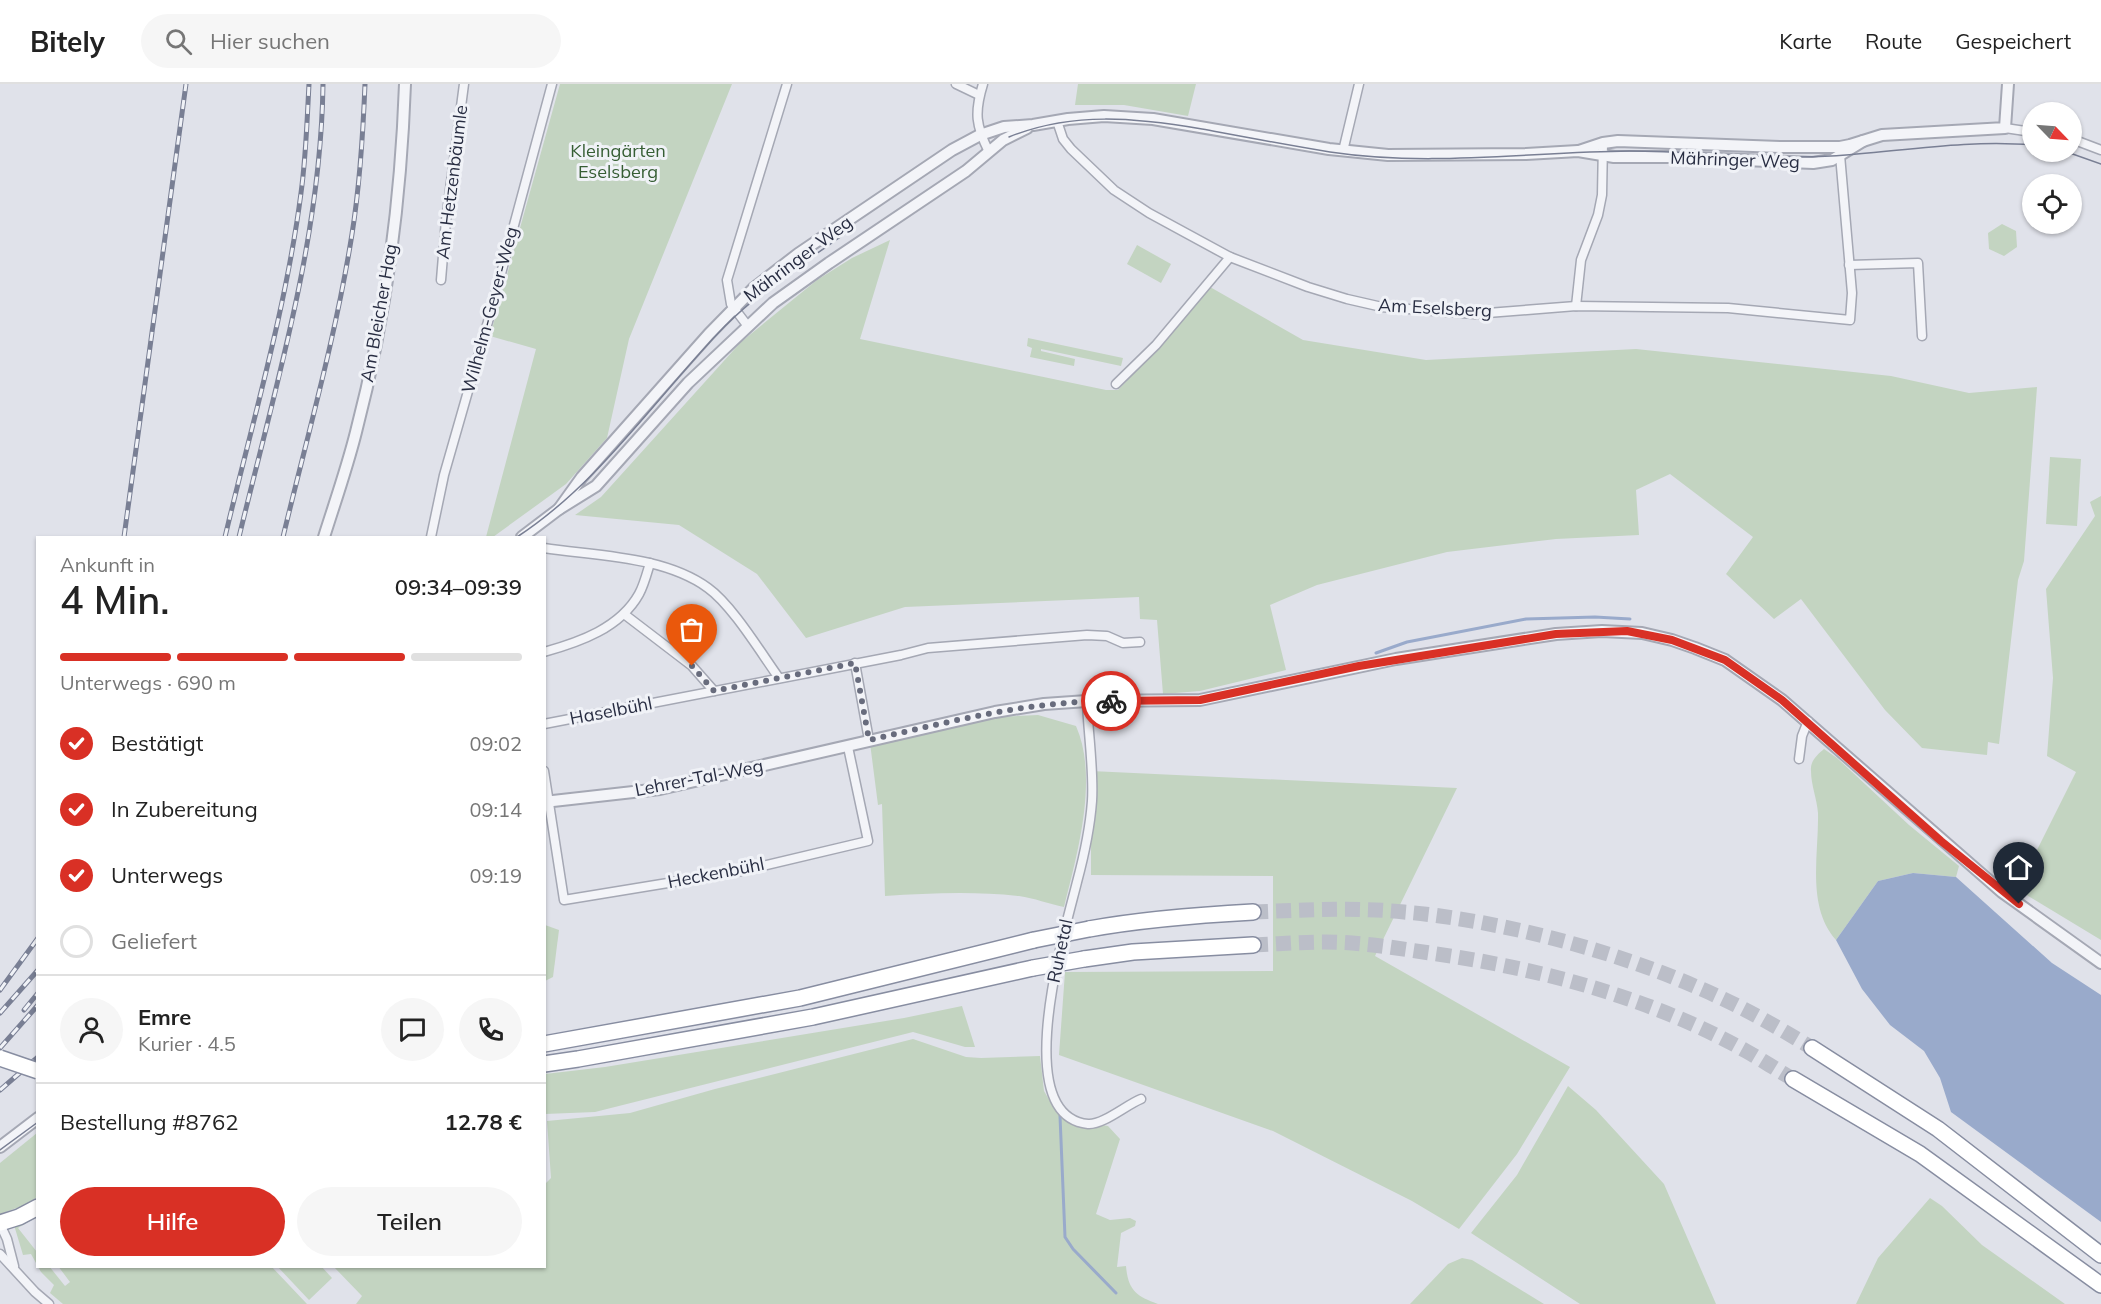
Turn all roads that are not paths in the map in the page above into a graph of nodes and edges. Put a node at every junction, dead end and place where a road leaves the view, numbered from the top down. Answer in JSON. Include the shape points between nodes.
{"nodes":[{"id":1,"x":405,"y":84,"type":"edge"},
{"id":2,"x":464,"y":84,"type":"edge"},
{"id":3,"x":552,"y":84,"type":"edge"},
{"id":4,"x":787,"y":84,"type":"edge"},
{"id":5,"x":956,"y":84,"type":"edge"},
{"id":6,"x":983,"y":84,"type":"edge"},
{"id":7,"x":1359,"y":84,"type":"edge"},
{"id":8,"x":2008,"y":84,"type":"edge"},
{"id":9,"x":979,"y":95,"type":"junction"},
{"id":10,"x":1057,"y":121,"type":"junction"},
{"id":11,"x":1033,"y":125,"type":"junction"},
{"id":12,"x":2005,"y":128,"type":"junction"},
{"id":13,"x":2022,"y":131,"type":"edge"},
{"id":14,"x":981,"y":135,"type":"junction"},
{"id":15,"x":1603,"y":143,"type":"junction"},
{"id":16,"x":2082,"y":143,"type":"edge"},
{"id":17,"x":2101,"y":150,"type":"edge"},
{"id":18,"x":1343,"y":151,"type":"junction"},
{"id":19,"x":1840,"y":151,"type":"junction"},
{"id":20,"x":989,"y":152,"type":"junction"},
{"id":21,"x":1578,"y":152,"type":"junction"},
{"id":22,"x":1602,"y":156,"type":"junction"},
{"id":23,"x":1230,"y":256,"type":"junction"},
{"id":24,"x":1849,"y":265,"type":"junction"},
{"id":25,"x":441,"y":280,"type":"dead end"},
{"id":26,"x":1576,"y":306,"type":"junction"},
{"id":27,"x":733,"y":308,"type":"junction"},
{"id":28,"x":747,"y":326,"type":"junction"},
{"id":29,"x":1922,"y":336,"type":"dead end"},
{"id":30,"x":1116,"y":384,"type":"dead end"},
{"id":31,"x":559,"y":509,"type":"junction"},
{"id":32,"x":324,"y":536,"type":"edge"},
{"id":33,"x":430,"y":536,"type":"edge"},
{"id":34,"x":524,"y":536,"type":"edge"},
{"id":35,"x":546,"y":548,"type":"edge"},
{"id":36,"x":650,"y":562,"type":"junction"},
{"id":37,"x":624,"y":614,"type":"junction"},
{"id":38,"x":1140,"y":642,"type":"dead end"},
{"id":39,"x":546,"y":651,"type":"edge"},
{"id":40,"x":855,"y":663,"type":"junction"},
{"id":41,"x":779,"y":678,"type":"junction"},
{"id":42,"x":714,"y":691,"type":"junction"},
{"id":43,"x":1087,"y":701,"type":"junction"},
{"id":44,"x":1808,"y":721,"type":"junction"},
{"id":45,"x":546,"y":724,"type":"edge"},
{"id":46,"x":869,"y":740,"type":"junction"},
{"id":47,"x":848,"y":747,"type":"junction"},
{"id":48,"x":1799,"y":759,"type":"dead end"},
{"id":49,"x":547,"y":802,"type":"edge"},
{"id":50,"x":1253,"y":912,"type":"tunnel mouth"},
{"id":51,"x":1252,"y":945,"type":"tunnel mouth"},
{"id":52,"x":2101,"y":963,"type":"edge"},
{"id":53,"x":546,"y":1044,"type":"edge"},
{"id":54,"x":1812,"y":1048,"type":"tunnel mouth"},
{"id":55,"x":0,"y":1058,"type":"edge"},
{"id":56,"x":546,"y":1064,"type":"edge"},
{"id":57,"x":36,"y":1065,"type":"edge"},
{"id":58,"x":36,"y":1070,"type":"edge"},
{"id":59,"x":1793,"y":1079,"type":"tunnel mouth"},
{"id":60,"x":1141,"y":1099,"type":"dead end"},
{"id":61,"x":36,"y":1120,"type":"edge"},
{"id":62,"x":0,"y":1147,"type":"edge"},
{"id":63,"x":36,"y":1208,"type":"edge"},
{"id":64,"x":0,"y":1223,"type":"edge"},
{"id":65,"x":0,"y":1254,"type":"edge"},
{"id":66,"x":2101,"y":1256,"type":"edge"},
{"id":67,"x":14,"y":1267,"type":"junction"},
{"id":68,"x":2101,"y":1285,"type":"edge"},
{"id":69,"x":49,"y":1304,"type":"edge"}],
"edges":[{"from":1,"to":32,"type":"street","name":"Am Bleicher Hag","via":[[397,194],[383,301],[356,432]]},
{"from":2,"to":25,"type":"street","name":"Am Hetzenbäumle"},
{"from":3,"to":33,"type":"street","name":"Wilhelm-Geyer-Weg"},
{"from":4,"to":27,"type":"street","via":[[729,271],[727,290]]},
{"from":5,"to":9,"type":"street"},
{"from":6,"to":9,"type":"street"},
{"from":7,"to":18,"type":"street"},
{"from":8,"to":12,"type":"street"},
{"from":9,"to":14,"type":"street","via":[[977,120]]},
{"from":10,"to":11,"type":"street","name":"Mähringer Weg"},
{"from":10,"to":18,"type":"street","name":"Mähringer Weg","via":[[1093,116],[1137,117]]},
{"from":10,"to":23,"type":"street","name":"Am Eselsberg","via":[[1071,149],[1114,190]]},
{"from":11,"to":14,"type":"street","name":"Mähringer Weg","via":[[1004,127]]},
{"from":11,"to":20,"type":"street","name":"Mähringer Weg"},
{"from":12,"to":13,"type":"street","name":"Mähringer Weg"},
{"from":12,"to":19,"type":"street","name":"Mähringer Weg","via":[[1882,135]]},
{"from":14,"to":20,"type":"street"},
{"from":14,"to":27,"type":"street","name":"Mähringer Weg","via":[[952,150],[798,254]]},
{"from":15,"to":19,"type":"street","name":"Mähringer Weg","via":[[1649,141]]},
{"from":15,"to":21,"type":"street","name":"Mähringer Weg"},
{"from":15,"to":22,"type":"street"},
{"from":16,"to":17,"type":"street"},
{"from":18,"to":21,"type":"street","name":"Mähringer Weg","via":[[1407,155]]},
{"from":19,"to":22,"type":"street","name":"Mähringer Weg","via":[[1821,163]]},
{"from":19,"to":24,"type":"street","name":"Am Eselsberg"},
{"from":20,"to":28,"type":"street","name":"Mähringer Weg","via":[[799,283]]},
{"from":21,"to":22,"type":"street","name":"Mähringer Weg"},
{"from":22,"to":26,"type":"street","via":[[1602,195],[1581,260]]},
{"from":23,"to":26,"type":"street","name":"Am Eselsberg","via":[[1308,287],[1382,307],[1475,314]]},
{"from":23,"to":30,"type":"street","via":[[1156,345]]},
{"from":24,"to":26,"type":"street","name":"Am Eselsberg","via":[[1850,320],[1728,308]]},
{"from":24,"to":29,"type":"street","via":[[1918,263]]},
{"from":27,"to":28,"type":"street"},
{"from":27,"to":31,"type":"street","name":"Mähringer Weg","via":[[582,477]]},
{"from":28,"to":31,"type":"street","name":"Mähringer Weg","via":[[682,389],[601,481]]},
{"from":31,"to":34,"type":"street","name":"Mähringer Weg"},
{"from":35,"to":36,"type":"street"},
{"from":36,"to":37,"type":"street","via":[[640,593]]},
{"from":36,"to":41,"type":"street","via":[[709,588]]},
{"from":37,"to":39,"type":"street","via":[[599,631]]},
{"from":37,"to":42,"type":"street","via":[[692,666]]},
{"from":38,"to":40,"type":"street","name":"Haselbühl","via":[[1123,643],[1107,636],[1087,635],[928,648]]},
{"from":40,"to":41,"type":"street","name":"Haselbühl"},
{"from":40,"to":46,"type":"street"},
{"from":41,"to":42,"type":"street","name":"Haselbühl"},
{"from":42,"to":45,"type":"street","name":"Haselbühl"},
{"from":43,"to":44,"type":"street","name":"Lehrer-Tal-Weg","via":[[1200,700],[1396,659],[1556,634],[1627,631],[1672,640],[1725,660]]},
{"from":43,"to":46,"type":"street","name":"Lehrer-Tal-Weg","via":[[995,712]]},
{"from":43,"to":60,"type":"street","name":"Ruhetal","via":[[1092,801],[1050,1000],[1047,1076],[1049,1089],[1061,1109],[1088,1124]]},
{"from":44,"to":48,"type":"street"},
{"from":44,"to":52,"type":"street","name":"Lehrer-Tal-Weg","via":[[2002,892]]},
{"from":46,"to":47,"type":"street","name":"Lehrer-Tal-Weg"},
{"from":47,"to":49,"type":"street","name":"Lehrer-Tal-Weg","via":[[660,789]]},
{"from":47,"to":49,"type":"street","name":"Heckenbühl","via":[[868,841],[741,871],[564,900]]},
{"from":50,"to":53,"type":"highway","bridge":true,"via":[[1089,929],[800,998]]},
{"from":51,"to":56,"type":"highway","bridge":true,"via":[[1084,959],[813,1017]]},
{"from":54,"to":66,"type":"highway","via":[[1938,1129]]},
{"from":55,"to":57,"type":"highway","bridge":true},
{"from":55,"to":58,"type":"highway","bridge":true},
{"from":59,"to":68,"type":"highway","via":[[1920,1154]]},
{"from":61,"to":62,"type":"street"},
{"from":63,"to":64,"type":"highway"},
{"from":64,"to":67,"type":"street"},
{"from":65,"to":67,"type":"street"},
{"from":67,"to":69,"type":"street"}]}
